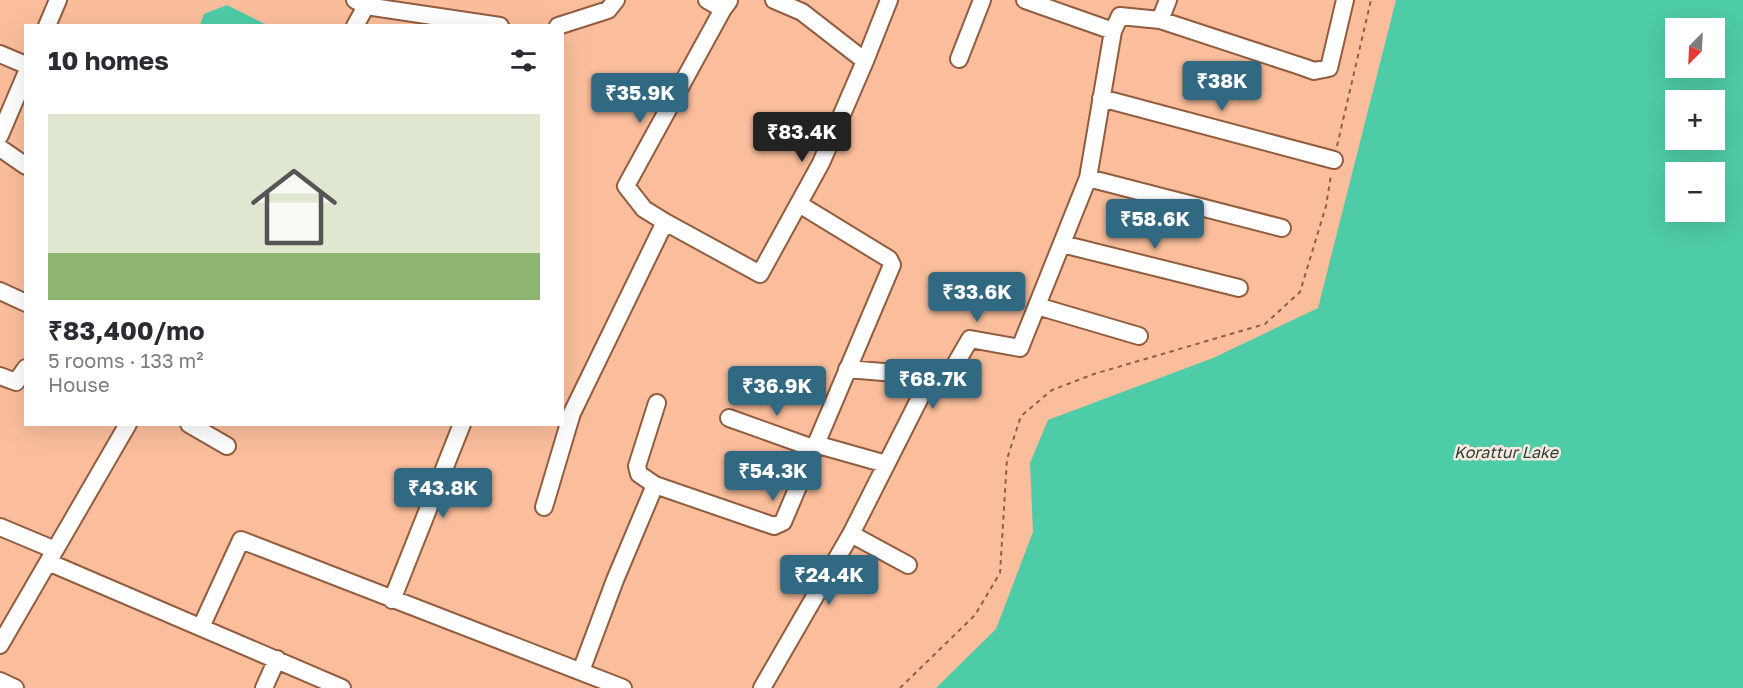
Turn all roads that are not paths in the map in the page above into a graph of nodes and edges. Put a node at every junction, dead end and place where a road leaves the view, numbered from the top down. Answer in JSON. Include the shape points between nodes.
{"nodes":[{"id":1,"x":58,"y":0,"type":"edge"},
{"id":2,"x":616,"y":0,"type":"edge"},
{"id":3,"x":707,"y":0,"type":"edge"},
{"id":4,"x":774,"y":0,"type":"edge"},
{"id":5,"x":890,"y":0,"type":"edge"},
{"id":6,"x":982,"y":0,"type":"edge"},
{"id":7,"x":1025,"y":0,"type":"edge"},
{"id":8,"x":1168,"y":0,"type":"edge"},
{"id":9,"x":1345,"y":0,"type":"edge"},
{"id":10,"x":361,"y":3,"type":"edge"},
{"id":11,"x":726,"y":4,"type":"edge"},
{"id":12,"x":1160,"y":21,"type":"junction"},
{"id":13,"x":48,"y":24,"type":"edge"},
{"id":14,"x":356,"y":24,"type":"edge"},
{"id":15,"x":488,"y":24,"type":"edge"},
{"id":16,"x":564,"y":24,"type":"edge"},
{"id":17,"x":1113,"y":31,"type":"junction"},
{"id":18,"x":0,"y":54,"type":"edge"},
{"id":19,"x":959,"y":59,"type":"dead end"},
{"id":20,"x":865,"y":62,"type":"junction"},
{"id":21,"x":24,"y":64,"type":"edge"},
{"id":22,"x":24,"y":79,"type":"edge"},
{"id":23,"x":1101,"y":98,"type":"junction"},
{"id":24,"x":0,"y":135,"type":"edge"},
{"id":25,"x":0,"y":148,"type":"edge"},
{"id":26,"x":1334,"y":160,"type":"road end"},
{"id":27,"x":24,"y":165,"type":"edge"},
{"id":28,"x":1088,"y":178,"type":"junction"},
{"id":29,"x":799,"y":204,"type":"junction"},
{"id":30,"x":665,"y":222,"type":"junction"},
{"id":31,"x":1282,"y":228,"type":"dead end"},
{"id":32,"x":1062,"y":244,"type":"junction"},
{"id":33,"x":1239,"y":288,"type":"dead end"},
{"id":34,"x":0,"y":291,"type":"edge"},
{"id":35,"x":24,"y":302,"type":"edge"},
{"id":36,"x":1037,"y":306,"type":"junction"},
{"id":37,"x":1139,"y":336,"type":"dead end"},
{"id":38,"x":847,"y":369,"type":"junction"},
{"id":39,"x":24,"y":371,"type":"edge"},
{"id":40,"x":0,"y":376,"type":"edge"},
{"id":41,"x":931,"y":376,"type":"junction"},
{"id":42,"x":657,"y":403,"type":"dead end"},
{"id":43,"x":729,"y":418,"type":"dead end"},
{"id":44,"x":127,"y":426,"type":"edge"},
{"id":45,"x":192,"y":426,"type":"edge"},
{"id":46,"x":461,"y":426,"type":"edge"},
{"id":47,"x":227,"y":446,"type":"dead end"},
{"id":48,"x":814,"y":446,"type":"junction"},
{"id":49,"x":886,"y":464,"type":"junction"},
{"id":50,"x":655,"y":485,"type":"junction"},
{"id":51,"x":544,"y":507,"type":"dead end"},
{"id":52,"x":0,"y":527,"type":"edge"},
{"id":53,"x":851,"y":534,"type":"junction"},
{"id":54,"x":52,"y":556,"type":"junction"},
{"id":55,"x":908,"y":565,"type":"dead end"},
{"id":56,"x":392,"y":600,"type":"junction"},
{"id":57,"x":201,"y":627,"type":"junction"},
{"id":58,"x":0,"y":645,"type":"edge"},
{"id":59,"x":277,"y":659,"type":"junction"},
{"id":60,"x":581,"y":671,"type":"junction"},
{"id":61,"x":0,"y":681,"type":"edge"},
{"id":62,"x":15,"y":688,"type":"edge"},
{"id":63,"x":264,"y":688,"type":"edge"},
{"id":64,"x":342,"y":688,"type":"edge"},
{"id":65,"x":623,"y":688,"type":"edge"},
{"id":66,"x":762,"y":688,"type":"edge"}],
"edges":[{"from":1,"to":13,"type":"street"},
{"from":2,"to":16,"type":"street","via":[[608,10]]},
{"from":3,"to":11,"type":"street"},
{"from":4,"to":20,"type":"street","via":[[802,12]]},
{"from":5,"to":20,"type":"street"},
{"from":6,"to":19,"type":"street"},
{"from":7,"to":17,"type":"street"},
{"from":8,"to":12,"type":"street"},
{"from":9,"to":12,"type":"street","via":[[1329,68],[1323,71]]},
{"from":10,"to":14,"type":"street"},
{"from":10,"to":15,"type":"street"},
{"from":11,"to":30,"type":"street","via":[[626,186],[644,209]]},
{"from":12,"to":17,"type":"street","via":[[1124,15]]},
{"from":17,"to":23,"type":"street"},
{"from":18,"to":21,"type":"street"},
{"from":20,"to":29,"type":"street","via":[[822,163]]},
{"from":22,"to":24,"type":"street"},
{"from":23,"to":26,"type":"street"},
{"from":23,"to":28,"type":"street"},
{"from":25,"to":27,"type":"street"},
{"from":28,"to":31,"type":"street"},
{"from":28,"to":32,"type":"street"},
{"from":29,"to":30,"type":"street","via":[[760,274]]},
{"from":29,"to":38,"type":"street","via":[[891,262]]},
{"from":30,"to":51,"type":"street","via":[[572,413]]},
{"from":32,"to":33,"type":"street"},
{"from":32,"to":36,"type":"street"},
{"from":34,"to":35,"type":"street"},
{"from":36,"to":37,"type":"street"},
{"from":36,"to":41,"type":"street","via":[[1020,348],[970,339],[945,382]]},
{"from":38,"to":41,"type":"street"},
{"from":38,"to":48,"type":"street"},
{"from":39,"to":40,"type":"street","via":[[16,382]]},
{"from":41,"to":49,"type":"street"},
{"from":42,"to":50,"type":"street","via":[[637,466],[639,474]]},
{"from":43,"to":48,"type":"street"},
{"from":44,"to":54,"type":"street"},
{"from":45,"to":47,"type":"street"},
{"from":46,"to":56,"type":"street"},
{"from":48,"to":49,"type":"street"},
{"from":48,"to":50,"type":"street","via":[[778,526]]},
{"from":49,"to":53,"type":"street"},
{"from":50,"to":60,"type":"street"},
{"from":52,"to":54,"type":"street"},
{"from":53,"to":55,"type":"street"},
{"from":53,"to":66,"type":"street"},
{"from":54,"to":57,"type":"street"},
{"from":54,"to":58,"type":"street"},
{"from":56,"to":57,"type":"street","via":[[241,540]]},
{"from":56,"to":60,"type":"street"},
{"from":57,"to":59,"type":"street"},
{"from":59,"to":63,"type":"street"},
{"from":59,"to":64,"type":"street"},
{"from":60,"to":65,"type":"street"},
{"from":61,"to":62,"type":"street"}]}
